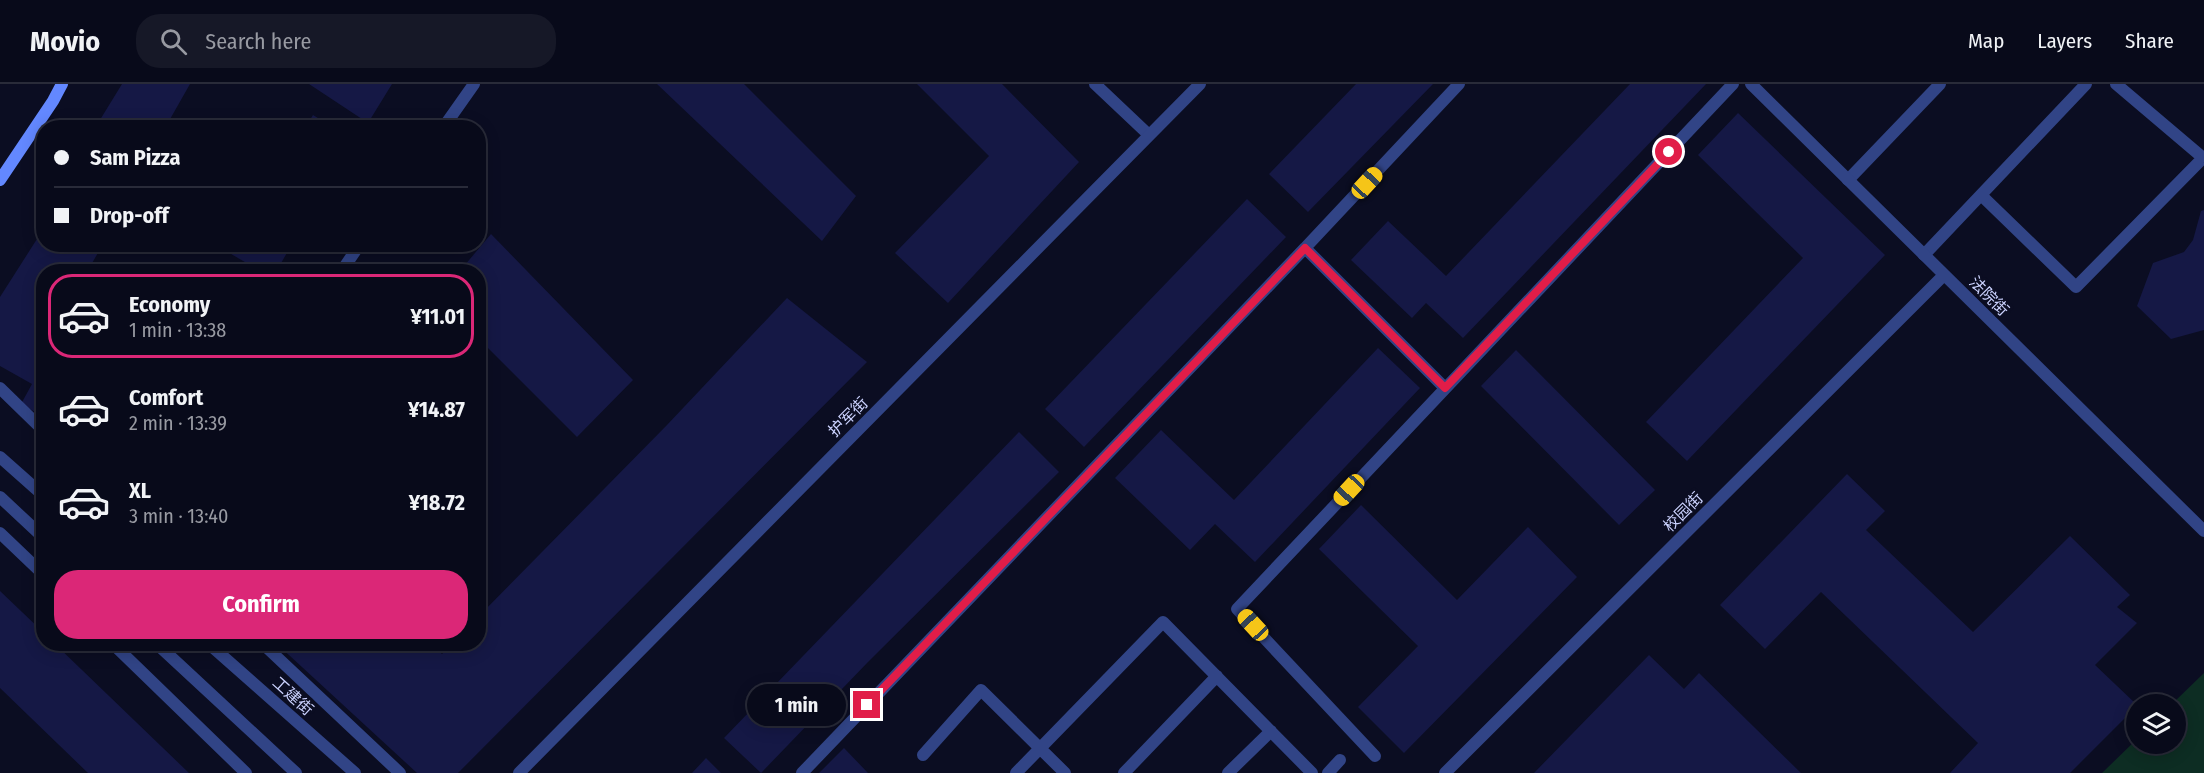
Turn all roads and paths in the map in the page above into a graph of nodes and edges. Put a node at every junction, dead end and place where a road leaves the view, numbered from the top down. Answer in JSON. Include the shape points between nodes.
{"nodes":[{"id":1,"x":62,"y":84,"type":"edge"},
{"id":2,"x":474,"y":84,"type":"edge"},
{"id":3,"x":1095,"y":84,"type":"edge"},
{"id":4,"x":1200,"y":84,"type":"edge"},
{"id":5,"x":1459,"y":84,"type":"edge"},
{"id":6,"x":1733,"y":84,"type":"edge"},
{"id":7,"x":1751,"y":84,"type":"edge"},
{"id":8,"x":1940,"y":84,"type":"edge"},
{"id":9,"x":2086,"y":84,"type":"edge"},
{"id":10,"x":2115,"y":84,"type":"edge"},
{"id":11,"x":41,"y":120,"type":"edge"},
{"id":12,"x":449,"y":120,"type":"edge"},
{"id":13,"x":36,"y":127,"type":"edge"},
{"id":14,"x":1149,"y":135,"type":"junction"},
{"id":15,"x":2203,"y":157,"type":"edge"},
{"id":16,"x":0,"y":180,"type":"edge"},
{"id":17,"x":1848,"y":180,"type":"junction"},
{"id":18,"x":1981,"y":195,"type":"junction"},
{"id":19,"x":1305,"y":248,"type":"junction"},
{"id":20,"x":1924,"y":255,"type":"junction"},
{"id":21,"x":1944,"y":275,"type":"junction"},
{"id":22,"x":0,"y":388,"type":"edge"},
{"id":23,"x":1445,"y":388,"type":"junction"},
{"id":24,"x":36,"y":423,"type":"edge"},
{"id":25,"x":0,"y":457,"type":"edge"},
{"id":26,"x":36,"y":489,"type":"edge"},
{"id":27,"x":0,"y":497,"type":"edge"},
{"id":28,"x":36,"y":531,"type":"edge"},
{"id":29,"x":2204,"y":531,"type":"edge"},
{"id":30,"x":0,"y":533,"type":"edge"},
{"id":31,"x":36,"y":567,"type":"edge"},
{"id":32,"x":120,"y":651,"type":"edge"},
{"id":33,"x":165,"y":651,"type":"edge"},
{"id":34,"x":217,"y":651,"type":"edge"},
{"id":35,"x":270,"y":651,"type":"edge"},
{"id":36,"x":1217,"y":676,"type":"junction"},
{"id":37,"x":1271,"y":731,"type":"junction"},
{"id":38,"x":1040,"y":749,"type":"junction"},
{"id":39,"x":923,"y":755,"type":"dead end"},
{"id":40,"x":1375,"y":756,"type":"dead end"},
{"id":41,"x":1340,"y":760,"type":"dead end"},
{"id":42,"x":246,"y":773,"type":"edge"},
{"id":43,"x":296,"y":773,"type":"edge"},
{"id":44,"x":355,"y":773,"type":"edge"},
{"id":45,"x":400,"y":773,"type":"edge"},
{"id":46,"x":519,"y":773,"type":"edge"},
{"id":47,"x":802,"y":773,"type":"edge"},
{"id":48,"x":1016,"y":773,"type":"edge"},
{"id":49,"x":1065,"y":773,"type":"edge"},
{"id":50,"x":1124,"y":773,"type":"edge"},
{"id":51,"x":1228,"y":773,"type":"edge"},
{"id":52,"x":1312,"y":773,"type":"edge"},
{"id":53,"x":1328,"y":773,"type":"edge"},
{"id":54,"x":1445,"y":773,"type":"edge"}],
"edges":[{"from":1,"to":11,"type":"main road"},
{"from":2,"to":12,"type":"street"},
{"from":3,"to":14,"type":"street"},
{"from":4,"to":14,"type":"street","name":"护军街"},
{"from":5,"to":19,"type":"street"},
{"from":6,"to":23,"type":"street"},
{"from":7,"to":17,"type":"street","name":"法院街"},
{"from":8,"to":17,"type":"street"},
{"from":9,"to":18,"type":"street"},
{"from":10,"to":15,"type":"street"},
{"from":13,"to":16,"type":"main road"},
{"from":14,"to":46,"type":"street","name":"护军街"},
{"from":15,"to":18,"type":"street","via":[[2076,287]]},
{"from":17,"to":20,"type":"street","name":"法院街"},
{"from":18,"to":20,"type":"street"},
{"from":19,"to":23,"type":"street"},
{"from":19,"to":47,"type":"street"},
{"from":20,"to":21,"type":"street","name":"法院街"},
{"from":21,"to":29,"type":"street","name":"法院街"},
{"from":21,"to":54,"type":"street","name":"校园街"},
{"from":22,"to":24,"type":"street"},
{"from":23,"to":40,"type":"street","via":[[1237,609]]},
{"from":25,"to":26,"type":"street"},
{"from":27,"to":28,"type":"street"},
{"from":30,"to":31,"type":"street"},
{"from":32,"to":42,"type":"street"},
{"from":33,"to":43,"type":"street"},
{"from":34,"to":44,"type":"street","name":"工建街"},
{"from":35,"to":45,"type":"street","name":"工建街"},
{"from":36,"to":37,"type":"street"},
{"from":36,"to":38,"type":"street","via":[[1163,622]]},
{"from":36,"to":50,"type":"street"},
{"from":37,"to":51,"type":"street"},
{"from":37,"to":52,"type":"street"},
{"from":38,"to":39,"type":"street","via":[[981,690]]},
{"from":38,"to":48,"type":"street"},
{"from":38,"to":49,"type":"street"},
{"from":41,"to":53,"type":"street"}]}
